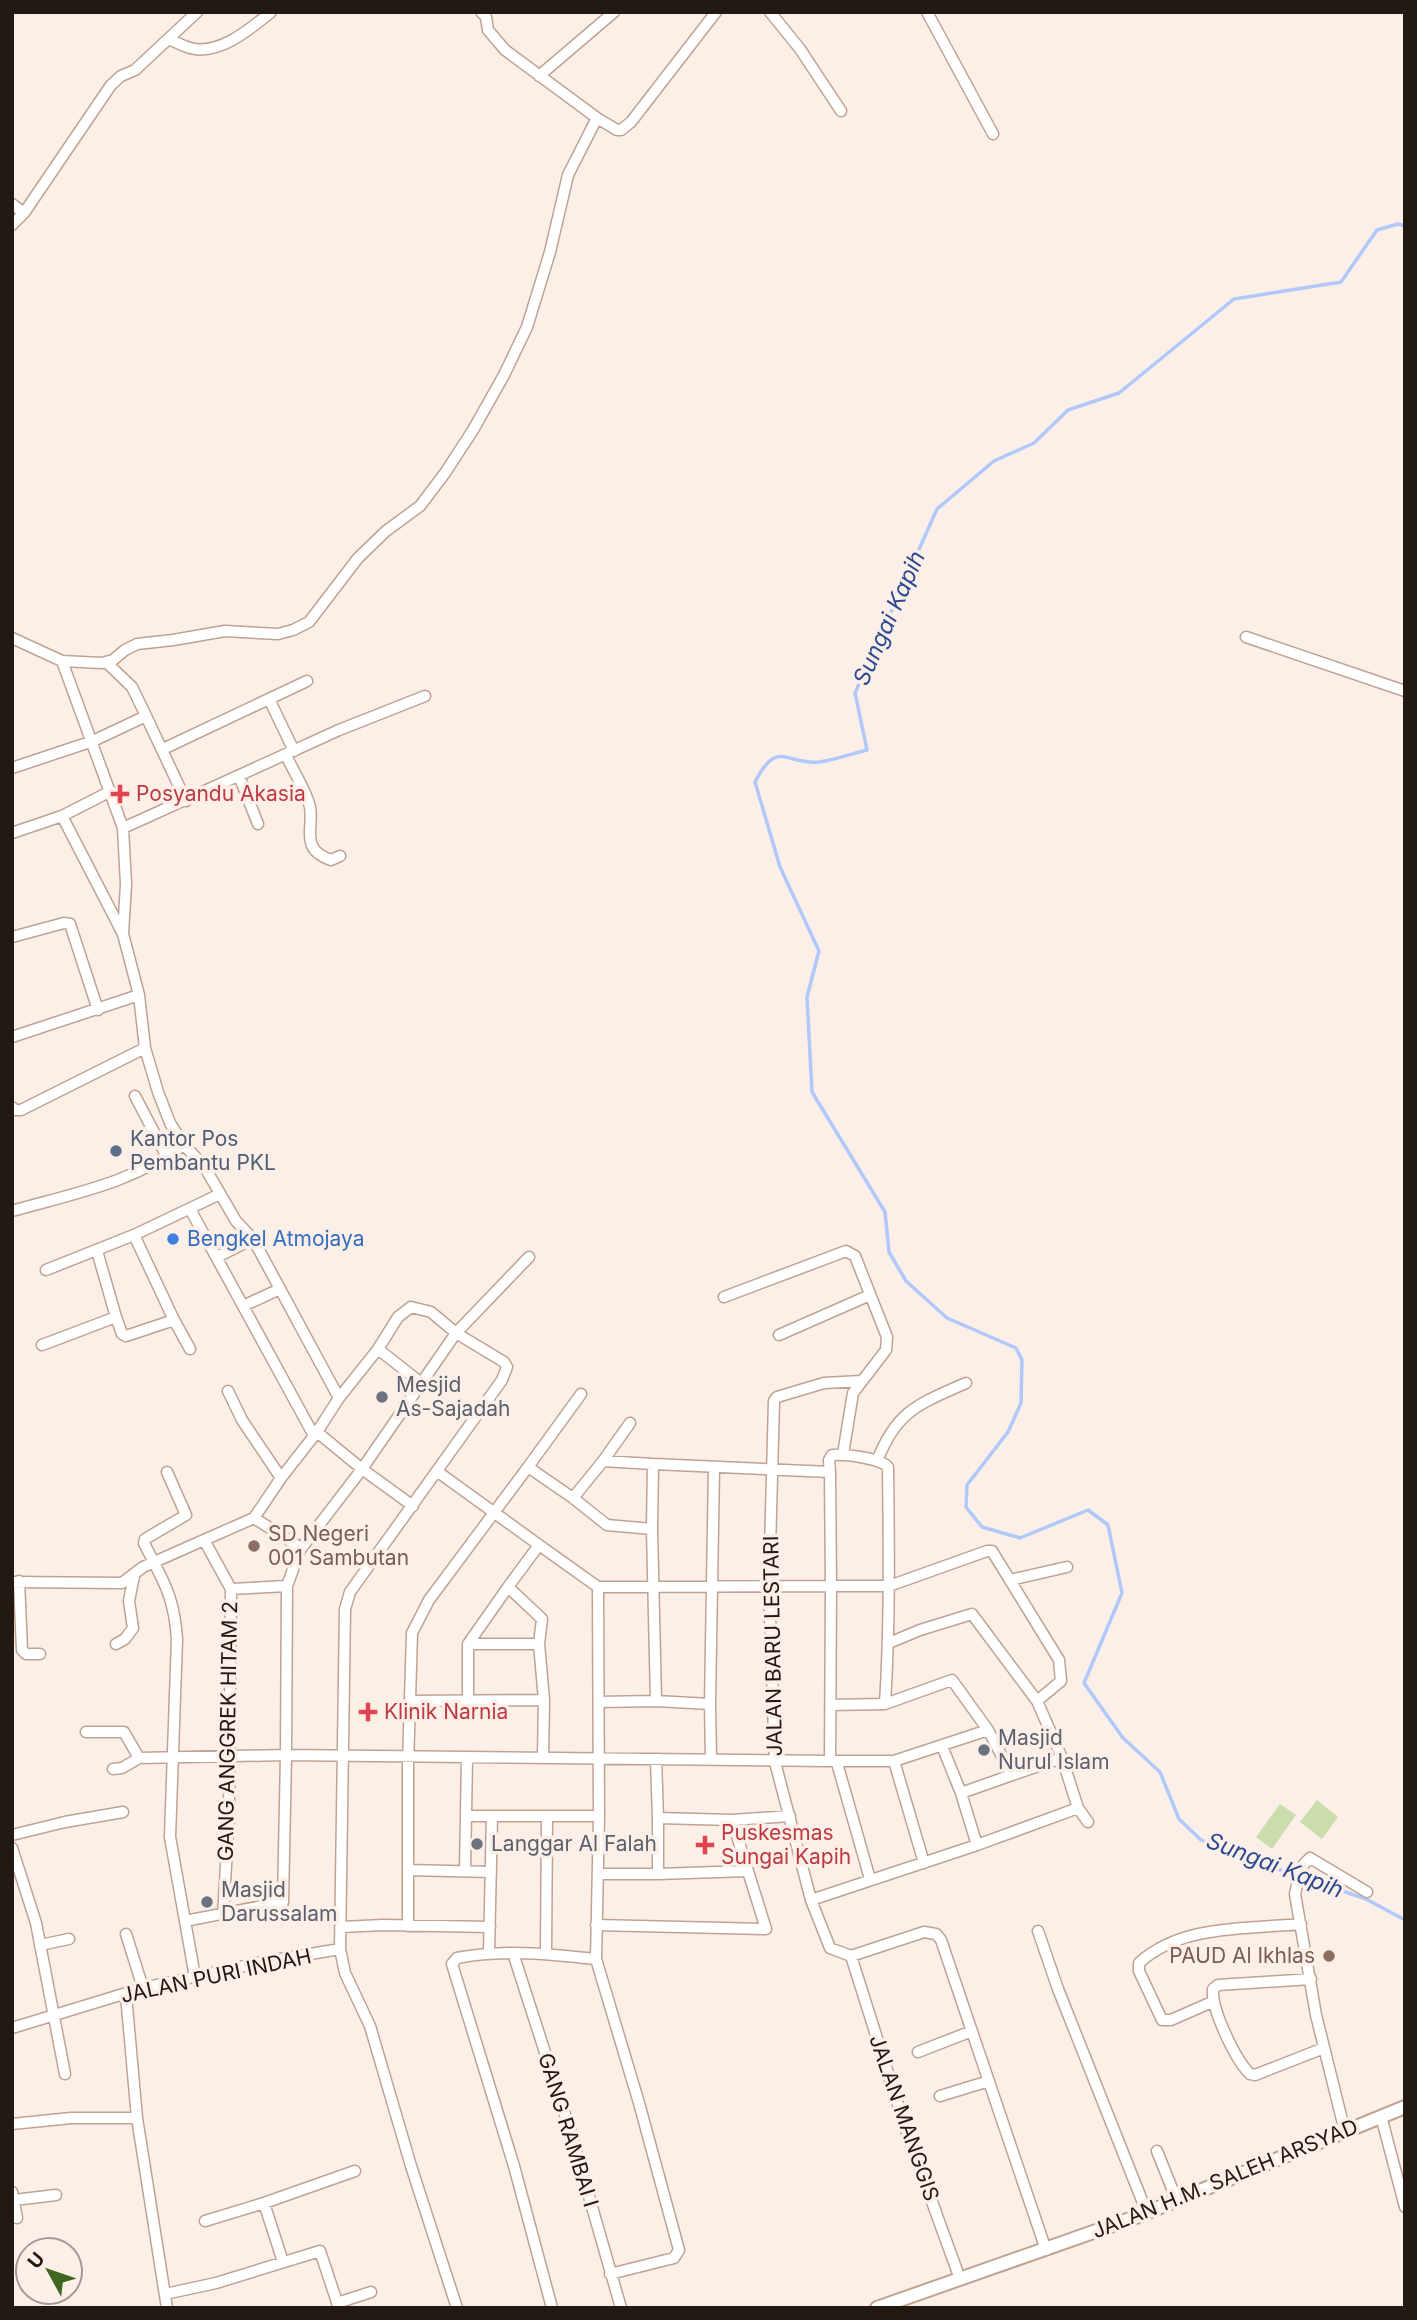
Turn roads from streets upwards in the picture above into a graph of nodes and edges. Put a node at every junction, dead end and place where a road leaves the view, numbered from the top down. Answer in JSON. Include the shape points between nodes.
{"nodes":[{"id":1,"x":197,"y":12,"type":"edge"},
{"id":2,"x":271,"y":12,"type":"edge"},
{"id":3,"x":614,"y":12,"type":"edge"},
{"id":4,"x":716,"y":12,"type":"edge"},
{"id":5,"x":770,"y":12,"type":"edge"},
{"id":6,"x":927,"y":12,"type":"edge"},
{"id":7,"x":486,"y":14,"type":"edge"},
{"id":8,"x":705,"y":17,"type":"edge"},
{"id":9,"x":169,"y":38,"type":"junction"},
{"id":10,"x":539,"y":76,"type":"junction"},
{"id":11,"x":841,"y":111,"type":"dead end"},
{"id":12,"x":597,"y":118,"type":"junction"},
{"id":13,"x":993,"y":134,"type":"dead end"},
{"id":14,"x":12,"y":204,"type":"edge"},
{"id":15,"x":24,"y":213,"type":"junction"},
{"id":16,"x":12,"y":225,"type":"edge"},
{"id":17,"x":1245,"y":637,"type":"dead end"},
{"id":18,"x":12,"y":638,"type":"edge"},
{"id":19,"x":62,"y":660,"type":"junction"},
{"id":20,"x":106,"y":662,"type":"junction"},
{"id":21,"x":306,"y":681,"type":"dead end"},
{"id":22,"x":1405,"y":691,"type":"edge"},
{"id":23,"x":425,"y":696,"type":"dead end"},
{"id":24,"x":269,"y":699,"type":"junction"},
{"id":25,"x":146,"y":716,"type":"junction"},
{"id":26,"x":93,"y":741,"type":"junction"},
{"id":27,"x":163,"y":749,"type":"junction"},
{"id":28,"x":290,"y":753,"type":"junction"},
{"id":29,"x":12,"y":768,"type":"edge"},
{"id":30,"x":239,"y":776,"type":"junction"},
{"id":31,"x":111,"y":791,"type":"junction"},
{"id":32,"x":186,"y":801,"type":"junction"},
{"id":33,"x":62,"y":816,"type":"junction"},
{"id":34,"x":258,"y":824,"type":"dead end"},
{"id":35,"x":123,"y":828,"type":"junction"},
{"id":36,"x":12,"y":832,"type":"edge"},
{"id":37,"x":340,"y":856,"type":"dead end"},
{"id":38,"x":123,"y":934,"type":"junction"},
{"id":39,"x":12,"y":937,"type":"edge"},
{"id":40,"x":139,"y":995,"type":"junction"},
{"id":41,"x":98,"y":1010,"type":"junction"},
{"id":42,"x":12,"y":1037,"type":"edge"},
{"id":43,"x":145,"y":1048,"type":"junction"},
{"id":44,"x":135,"y":1096,"type":"dead end"},
{"id":45,"x":12,"y":1107,"type":"edge"},
{"id":46,"x":184,"y":1145,"type":"junction"},
{"id":47,"x":167,"y":1157,"type":"junction"},
{"id":48,"x":220,"y":1194,"type":"junction"},
{"id":49,"x":190,"y":1209,"type":"junction"},
{"id":50,"x":12,"y":1211,"type":"edge"},
{"id":51,"x":134,"y":1235,"type":"junction"},
{"id":52,"x":253,"y":1239,"type":"junction"},
{"id":53,"x":97,"y":1251,"type":"junction"},
{"id":54,"x":217,"y":1256,"type":"junction"},
{"id":55,"x":529,"y":1257,"type":"dead end"},
{"id":56,"x":46,"y":1270,"type":"dead end"},
{"id":57,"x":280,"y":1289,"type":"junction"},
{"id":58,"x":870,"y":1295,"type":"junction"},
{"id":59,"x":724,"y":1297,"type":"dead end"},
{"id":60,"x":243,"y":1306,"type":"junction"},
{"id":61,"x":116,"y":1317,"type":"junction"},
{"id":62,"x":174,"y":1320,"type":"junction"},
{"id":63,"x":456,"y":1333,"type":"junction"},
{"id":64,"x":779,"y":1335,"type":"dead end"},
{"id":65,"x":42,"y":1345,"type":"dead end"},
{"id":66,"x":190,"y":1349,"type":"dead end"},
{"id":67,"x":378,"y":1349,"type":"junction"},
{"id":68,"x":861,"y":1381,"type":"junction"},
{"id":69,"x":966,"y":1382,"type":"dead end"},
{"id":70,"x":421,"y":1383,"type":"junction"},
{"id":71,"x":228,"y":1391,"type":"dead end"},
{"id":72,"x":581,"y":1394,"type":"dead end"},
{"id":73,"x":339,"y":1398,"type":"junction"},
{"id":74,"x":629,"y":1423,"type":"dead end"},
{"id":75,"x":315,"y":1433,"type":"junction"},
{"id":76,"x":843,"y":1454,"type":"junction"},
{"id":77,"x":603,"y":1461,"type":"junction"},
{"id":78,"x":877,"y":1461,"type":"junction"},
{"id":79,"x":653,"y":1464,"type":"junction"},
{"id":80,"x":528,"y":1467,"type":"junction"},
{"id":81,"x":714,"y":1467,"type":"junction"},
{"id":82,"x":362,"y":1468,"type":"junction"},
{"id":83,"x":771,"y":1469,"type":"junction"},
{"id":84,"x":167,"y":1472,"type":"dead end"},
{"id":85,"x":438,"y":1472,"type":"junction"},
{"id":86,"x":830,"y":1472,"type":"junction"},
{"id":87,"x":281,"y":1478,"type":"junction"},
{"id":88,"x":573,"y":1498,"type":"junction"},
{"id":89,"x":412,"y":1506,"type":"junction"},
{"id":90,"x":495,"y":1511,"type":"junction"},
{"id":91,"x":254,"y":1518,"type":"junction"},
{"id":92,"x":652,"y":1528,"type":"junction"},
{"id":93,"x":204,"y":1540,"type":"junction"},
{"id":94,"x":540,"y":1545,"type":"junction"},
{"id":95,"x":300,"y":1550,"type":"junction"},
{"id":96,"x":156,"y":1563,"type":"junction"},
{"id":97,"x":1067,"y":1567,"type":"dead end"},
{"id":98,"x":134,"y":1576,"type":"junction"},
{"id":99,"x":1010,"y":1580,"type":"junction"},
{"id":100,"x":16,"y":1582,"type":"edge"},
{"id":101,"x":288,"y":1586,"type":"junction"},
{"id":102,"x":653,"y":1586,"type":"junction"},
{"id":103,"x":711,"y":1586,"type":"junction"},
{"id":104,"x":831,"y":1586,"type":"junction"},
{"id":105,"x":889,"y":1586,"type":"junction"},
{"id":106,"x":508,"y":1587,"type":"junction"},
{"id":107,"x":598,"y":1587,"type":"junction"},
{"id":108,"x":769,"y":1587,"type":"junction"},
{"id":109,"x":231,"y":1589,"type":"junction"},
{"id":110,"x":889,"y":1643,"type":"junction"},
{"id":111,"x":116,"y":1644,"type":"dead end"},
{"id":112,"x":468,"y":1644,"type":"junction"},
{"id":113,"x":540,"y":1644,"type":"junction"},
{"id":114,"x":40,"y":1654,"type":"dead end"},
{"id":115,"x":467,"y":1700,"type":"junction"},
{"id":116,"x":544,"y":1700,"type":"junction"},
{"id":117,"x":410,"y":1701,"type":"junction"},
{"id":118,"x":656,"y":1701,"type":"junction"},
{"id":119,"x":1037,"y":1701,"type":"junction"},
{"id":120,"x":599,"y":1702,"type":"junction"},
{"id":121,"x":710,"y":1704,"type":"junction"},
{"id":122,"x":885,"y":1704,"type":"junction"},
{"id":123,"x":831,"y":1705,"type":"junction"},
{"id":124,"x":988,"y":1730,"type":"junction"},
{"id":125,"x":86,"y":1732,"type":"dead end"},
{"id":126,"x":942,"y":1746,"type":"junction"},
{"id":127,"x":229,"y":1755,"type":"junction"},
{"id":128,"x":286,"y":1755,"type":"junction"},
{"id":129,"x":172,"y":1756,"type":"junction"},
{"id":130,"x":344,"y":1756,"type":"junction"},
{"id":131,"x":409,"y":1757,"type":"junction"},
{"id":132,"x":543,"y":1757,"type":"junction"},
{"id":133,"x":138,"y":1758,"type":"junction"},
{"id":134,"x":1062,"y":1758,"type":"junction"},
{"id":135,"x":467,"y":1759,"type":"junction"},
{"id":136,"x":656,"y":1759,"type":"junction"},
{"id":137,"x":711,"y":1759,"type":"junction"},
{"id":138,"x":599,"y":1760,"type":"junction"},
{"id":139,"x":894,"y":1761,"type":"junction"},
{"id":140,"x":775,"y":1762,"type":"junction"},
{"id":141,"x":834,"y":1762,"type":"junction"},
{"id":142,"x":113,"y":1769,"type":"dead end"},
{"id":143,"x":1012,"y":1775,"type":"junction"},
{"id":144,"x":961,"y":1793,"type":"junction"},
{"id":145,"x":1078,"y":1808,"type":"junction"},
{"id":146,"x":122,"y":1812,"type":"dead end"},
{"id":147,"x":466,"y":1816,"type":"junction"},
{"id":148,"x":492,"y":1816,"type":"junction"},
{"id":149,"x":547,"y":1816,"type":"junction"},
{"id":150,"x":599,"y":1816,"type":"junction"},
{"id":151,"x":790,"y":1816,"type":"junction"},
{"id":152,"x":657,"y":1818,"type":"junction"},
{"id":153,"x":732,"y":1820,"type":"junction"},
{"id":154,"x":1088,"y":1822,"type":"dead end"},
{"id":155,"x":12,"y":1835,"type":"edge"},
{"id":156,"x":977,"y":1845,"type":"junction"},
{"id":157,"x":12,"y":1848,"type":"edge"},
{"id":158,"x":924,"y":1863,"type":"junction"},
{"id":159,"x":408,"y":1870,"type":"junction"},
{"id":160,"x":465,"y":1870,"type":"junction"},
{"id":161,"x":747,"y":1871,"type":"junction"},
{"id":162,"x":491,"y":1872,"type":"junction"},
{"id":163,"x":599,"y":1874,"type":"junction"},
{"id":164,"x":658,"y":1874,"type":"junction"},
{"id":165,"x":870,"y":1879,"type":"junction"},
{"id":166,"x":1367,"y":1892,"type":"dead end"},
{"id":167,"x":811,"y":1899,"type":"junction"},
{"id":168,"x":223,"y":1915,"type":"junction"},
{"id":169,"x":184,"y":1921,"type":"junction"},
{"id":170,"x":1301,"y":1924,"type":"junction"},
{"id":171,"x":408,"y":1926,"type":"junction"},
{"id":172,"x":596,"y":1926,"type":"junction"},
{"id":173,"x":341,"y":1927,"type":"junction"},
{"id":174,"x":490,"y":1927,"type":"junction"},
{"id":175,"x":1038,"y":1931,"type":"dead end"},
{"id":176,"x":126,"y":1934,"type":"dead end"},
{"id":177,"x":69,"y":1939,"type":"dead end"},
{"id":178,"x":40,"y":1945,"type":"junction"},
{"id":179,"x":340,"y":1950,"type":"junction"},
{"id":180,"x":489,"y":1952,"type":"junction"},
{"id":181,"x":513,"y":1953,"type":"junction"},
{"id":182,"x":545,"y":1953,"type":"junction"},
{"id":183,"x":850,"y":1956,"type":"junction"},
{"id":184,"x":596,"y":1959,"type":"junction"},
{"id":185,"x":195,"y":1977,"type":"junction"},
{"id":186,"x":1311,"y":1979,"type":"junction"},
{"id":187,"x":142,"y":1988,"type":"junction"},
{"id":188,"x":126,"y":1995,"type":"junction"},
{"id":189,"x":1212,"y":2002,"type":"junction"},
{"id":190,"x":54,"y":2016,"type":"junction"},
{"id":191,"x":12,"y":2028,"type":"edge"},
{"id":192,"x":972,"y":2031,"type":"junction"},
{"id":193,"x":1324,"y":2048,"type":"junction"},
{"id":194,"x":918,"y":2052,"type":"dead end"},
{"id":195,"x":65,"y":2074,"type":"dead end"},
{"id":196,"x":989,"y":2081,"type":"junction"},
{"id":197,"x":940,"y":2096,"type":"dead end"},
{"id":198,"x":1405,"y":2107,"type":"edge"},
{"id":199,"x":1381,"y":2116,"type":"junction"},
{"id":200,"x":137,"y":2118,"type":"junction"},
{"id":201,"x":12,"y":2124,"type":"edge"},
{"id":202,"x":1345,"y":2132,"type":"junction"},
{"id":203,"x":1157,"y":2151,"type":"dead end"},
{"id":204,"x":355,"y":2171,"type":"dead end"},
{"id":205,"x":56,"y":2195,"type":"dead end"},
{"id":206,"x":13,"y":2196,"type":"edge"},
{"id":207,"x":1177,"y":2201,"type":"junction"},
{"id":208,"x":264,"y":2203,"type":"junction"},
{"id":209,"x":1405,"y":2207,"type":"edge"},
{"id":210,"x":1147,"y":2213,"type":"junction"},
{"id":211,"x":17,"y":2218,"type":"dead end"},
{"id":212,"x":205,"y":2221,"type":"dead end"},
{"id":213,"x":1046,"y":2250,"type":"junction"},
{"id":214,"x":284,"y":2262,"type":"junction"},
{"id":215,"x":610,"y":2274,"type":"junction"},
{"id":216,"x":960,"y":2279,"type":"junction"},
{"id":217,"x":371,"y":2292,"type":"dead end"},
{"id":218,"x":165,"y":2294,"type":"junction"},
{"id":219,"x":338,"y":2305,"type":"edge"},
{"id":220,"x":167,"y":2308,"type":"edge"},
{"id":221,"x":457,"y":2308,"type":"edge"},
{"id":222,"x":552,"y":2308,"type":"edge"},
{"id":223,"x":621,"y":2308,"type":"edge"},
{"id":224,"x":877,"y":2308,"type":"edge"}],
"edges":[{"from":1,"to":9,"type":"street"},
{"from":2,"to":9,"type":"street","via":[[253,27],[207,50]]},
{"from":3,"to":10,"type":"street"},
{"from":4,"to":8,"type":"street"},
{"from":5,"to":11,"type":"street"},
{"from":6,"to":13,"type":"street"},
{"from":7,"to":10,"type":"street","via":[[488,30],[505,50]]},
{"from":8,"to":12,"type":"street","via":[[631,122],[617,130]]},
{"from":9,"to":15,"type":"street","via":[[111,85]]},
{"from":10,"to":12,"type":"street"},
{"from":12,"to":20,"type":"street","via":[[568,175],[527,327],[473,430],[420,506],[358,558],[309,622],[301,626],[278,634],[225,631],[137,644]]},
{"from":14,"to":15,"type":"street"},
{"from":15,"to":16,"type":"street"},
{"from":17,"to":22,"type":"street"},
{"from":18,"to":19,"type":"street"},
{"from":19,"to":20,"type":"street"},
{"from":19,"to":26,"type":"street"},
{"from":20,"to":25,"type":"street","via":[[132,687]]},
{"from":21,"to":24,"type":"street"},
{"from":23,"to":28,"type":"street"},
{"from":24,"to":27,"type":"street"},
{"from":24,"to":28,"type":"street"},
{"from":25,"to":26,"type":"street"},
{"from":25,"to":27,"type":"street"},
{"from":26,"to":29,"type":"street"},
{"from":26,"to":31,"type":"street"},
{"from":27,"to":32,"type":"street"},
{"from":28,"to":30,"type":"street"},
{"from":28,"to":37,"type":"street","via":[[310,807],[311,842],[327,859]]},
{"from":30,"to":32,"type":"street"},
{"from":30,"to":34,"type":"street"},
{"from":31,"to":33,"type":"street"},
{"from":31,"to":35,"type":"street"},
{"from":32,"to":35,"type":"street"},
{"from":33,"to":36,"type":"street"},
{"from":33,"to":38,"type":"street"},
{"from":35,"to":38,"type":"street"},
{"from":38,"to":40,"type":"street"},
{"from":39,"to":41,"type":"street","via":[[70,924]]},
{"from":40,"to":41,"type":"street"},
{"from":40,"to":43,"type":"street"},
{"from":41,"to":42,"type":"street"},
{"from":43,"to":45,"type":"street","via":[[22,1110]]},
{"from":43,"to":46,"type":"street","via":[[166,1112]]},
{"from":44,"to":47,"type":"street"},
{"from":46,"to":47,"type":"street"},
{"from":46,"to":48,"type":"street","via":[[204,1166]]},
{"from":47,"to":50,"type":"street","via":[[128,1178]]},
{"from":48,"to":49,"type":"street"},
{"from":48,"to":52,"type":"street"},
{"from":49,"to":51,"type":"street"},
{"from":49,"to":54,"type":"street"},
{"from":51,"to":53,"type":"street"},
{"from":51,"to":62,"type":"street"},
{"from":52,"to":54,"type":"street"},
{"from":52,"to":57,"type":"street"},
{"from":53,"to":56,"type":"street"},
{"from":53,"to":61,"type":"street"},
{"from":54,"to":60,"type":"street"},
{"from":55,"to":63,"type":"street"},
{"from":57,"to":60,"type":"street"},
{"from":57,"to":73,"type":"street"},
{"from":58,"to":59,"type":"street","via":[[855,1256],[846,1251]]},
{"from":58,"to":64,"type":"street"},
{"from":58,"to":68,"type":"street","via":[[887,1344]]},
{"from":60,"to":75,"type":"street"},
{"from":61,"to":62,"type":"street","via":[[126,1336]]},
{"from":61,"to":65,"type":"street"},
{"from":62,"to":66,"type":"street"},
{"from":63,"to":67,"type":"street","via":[[431,1312],[411,1307],[398,1317]]},
{"from":63,"to":70,"type":"street"},
{"from":63,"to":85,"type":"street","via":[[504,1362],[506,1371]]},
{"from":67,"to":70,"type":"street"},
{"from":67,"to":73,"type":"street"},
{"from":68,"to":76,"type":"street","via":[[850,1405]]},
{"from":68,"to":83,"type":"street","name":"JALAN BARU LESTARI","via":[[824,1383],[775,1398]]},
{"from":69,"to":78,"type":"street","via":[[903,1417],[889,1433]]},
{"from":70,"to":82,"type":"street"},
{"from":71,"to":87,"type":"street"},
{"from":72,"to":80,"type":"street"},
{"from":73,"to":75,"type":"street"},
{"from":74,"to":77,"type":"street"},
{"from":75,"to":82,"type":"street"},
{"from":75,"to":87,"type":"street"},
{"from":76,"to":78,"type":"street"},
{"from":76,"to":86,"type":"street","via":[[830,1457]]},
{"from":77,"to":79,"type":"street"},
{"from":77,"to":88,"type":"street"},
{"from":78,"to":105,"type":"street","via":[[888,1467]]},
{"from":79,"to":81,"type":"street"},
{"from":79,"to":92,"type":"street"},
{"from":80,"to":88,"type":"street"},
{"from":80,"to":90,"type":"street"},
{"from":81,"to":83,"type":"street"},
{"from":81,"to":103,"type":"street"},
{"from":82,"to":89,"type":"street"},
{"from":82,"to":95,"type":"street"},
{"from":83,"to":86,"type":"street"},
{"from":83,"to":108,"type":"street","name":"JALAN BARU LESTARI"},
{"from":84,"to":96,"type":"street","via":[[186,1515],[144,1541]]},
{"from":85,"to":89,"type":"street"},
{"from":85,"to":90,"type":"street"},
{"from":86,"to":104,"type":"street"},
{"from":87,"to":91,"type":"street"},
{"from":88,"to":92,"type":"street","via":[[607,1525]]},
{"from":89,"to":130,"type":"street","via":[[347,1600]]},
{"from":90,"to":94,"type":"street"},
{"from":90,"to":117,"type":"street","via":[[415,1624]]},
{"from":91,"to":93,"type":"street"},
{"from":91,"to":95,"type":"street"},
{"from":92,"to":102,"type":"street"},
{"from":93,"to":96,"type":"street"},
{"from":93,"to":109,"type":"street"},
{"from":94,"to":106,"type":"street"},
{"from":94,"to":107,"type":"street"},
{"from":95,"to":101,"type":"street"},
{"from":96,"to":98,"type":"street"},
{"from":96,"to":129,"type":"street","via":[[175,1614]]},
{"from":97,"to":99,"type":"street"},
{"from":98,"to":100,"type":"street","via":[[122,1583]]},
{"from":98,"to":111,"type":"street","via":[[129,1601],[133,1628]]},
{"from":99,"to":105,"type":"street","via":[[990,1550]]},
{"from":99,"to":119,"type":"street","via":[[1062,1672],[1059,1685]]},
{"from":100,"to":114,"type":"street","via":[[22,1650]]},
{"from":101,"to":109,"type":"street"},
{"from":101,"to":128,"type":"street"},
{"from":102,"to":103,"type":"street"},
{"from":102,"to":107,"type":"street"},
{"from":102,"to":118,"type":"street"},
{"from":103,"to":108,"type":"street"},
{"from":103,"to":121,"type":"street"},
{"from":104,"to":105,"type":"street"},
{"from":104,"to":108,"type":"street"},
{"from":104,"to":123,"type":"street"},
{"from":105,"to":110,"type":"street"},
{"from":106,"to":112,"type":"street"},
{"from":106,"to":113,"type":"street","via":[[542,1618]]},
{"from":107,"to":120,"type":"street"},
{"from":108,"to":140,"type":"street","name":"JALAN BARU LESTARI"},
{"from":109,"to":127,"type":"street","name":"GANG ANGGREK HITAM 2"},
{"from":110,"to":119,"type":"street","via":[[971,1614]]},
{"from":110,"to":122,"type":"street"},
{"from":112,"to":113,"type":"street"},
{"from":112,"to":115,"type":"street"},
{"from":113,"to":116,"type":"street"},
{"from":115,"to":116,"type":"street"},
{"from":115,"to":117,"type":"street"},
{"from":116,"to":132,"type":"street"},
{"from":117,"to":131,"type":"street"},
{"from":118,"to":120,"type":"street"},
{"from":118,"to":121,"type":"street"},
{"from":119,"to":134,"type":"street"},
{"from":120,"to":138,"type":"street"},
{"from":121,"to":137,"type":"street"},
{"from":122,"to":123,"type":"street"},
{"from":122,"to":124,"type":"street","via":[[953,1680]]},
{"from":123,"to":141,"type":"street"},
{"from":124,"to":126,"type":"street"},
{"from":124,"to":143,"type":"street"},
{"from":125,"to":133,"type":"street","via":[[124,1732]]},
{"from":126,"to":139,"type":"street"},
{"from":126,"to":144,"type":"street"},
{"from":127,"to":128,"type":"street"},
{"from":127,"to":129,"type":"street"},
{"from":127,"to":168,"type":"street","name":"GANG ANGGREK HITAM 2"},
{"from":128,"to":130,"type":"street"},
{"from":128,"to":168,"type":"street","via":[[284,1902]]},
{"from":129,"to":133,"type":"street"},
{"from":129,"to":169,"type":"street","via":[[170,1845]]},
{"from":130,"to":131,"type":"street"},
{"from":130,"to":173,"type":"street"},
{"from":131,"to":135,"type":"street"},
{"from":131,"to":159,"type":"street"},
{"from":132,"to":135,"type":"street"},
{"from":132,"to":138,"type":"street"},
{"from":133,"to":142,"type":"street"},
{"from":134,"to":143,"type":"street"},
{"from":134,"to":145,"type":"street"},
{"from":135,"to":147,"type":"street"},
{"from":136,"to":137,"type":"street"},
{"from":136,"to":138,"type":"street"},
{"from":136,"to":152,"type":"street"},
{"from":137,"to":140,"type":"street"},
{"from":138,"to":150,"type":"street"},
{"from":139,"to":141,"type":"street"},
{"from":139,"to":158,"type":"street"},
{"from":140,"to":141,"type":"street"},
{"from":140,"to":151,"type":"street","name":"JALAN BARU LESTARI"},
{"from":141,"to":165,"type":"street"},
{"from":143,"to":144,"type":"street"},
{"from":144,"to":156,"type":"street"},
{"from":145,"to":154,"type":"street"},
{"from":145,"to":156,"type":"street"},
{"from":146,"to":155,"type":"street"},
{"from":147,"to":148,"type":"street"},
{"from":147,"to":160,"type":"street"},
{"from":148,"to":149,"type":"street"},
{"from":148,"to":162,"type":"street"},
{"from":149,"to":150,"type":"street"},
{"from":149,"to":182,"type":"street"},
{"from":150,"to":163,"type":"street"},
{"from":151,"to":153,"type":"street"},
{"from":151,"to":167,"type":"street","name":"JALAN BARU LESTARI"},
{"from":152,"to":153,"type":"street"},
{"from":152,"to":164,"type":"street"},
{"from":153,"to":161,"type":"street"},
{"from":156,"to":158,"type":"street"},
{"from":157,"to":178,"type":"street"},
{"from":158,"to":165,"type":"street"},
{"from":159,"to":160,"type":"street"},
{"from":159,"to":171,"type":"street"},
{"from":160,"to":162,"type":"street"},
{"from":161,"to":164,"type":"street"},
{"from":161,"to":172,"type":"street","via":[[766,1929]]},
{"from":162,"to":174,"type":"street"},
{"from":163,"to":164,"type":"street"},
{"from":163,"to":172,"type":"street"},
{"from":165,"to":167,"type":"street"},
{"from":166,"to":170,"type":"street","via":[[1309,1858],[1296,1891]]},
{"from":167,"to":183,"type":"street","name":"JALAN BARU LESTARI","via":[[829,1946]]},
{"from":168,"to":169,"type":"street"},
{"from":169,"to":185,"type":"street"},
{"from":170,"to":186,"type":"street"},
{"from":170,"to":189,"type":"street","via":[[1193,1935],[1163,1947],[1138,1966],[1162,2020]]},
{"from":171,"to":173,"type":"street"},
{"from":171,"to":174,"type":"street"},
{"from":172,"to":184,"type":"street"},
{"from":173,"to":179,"type":"street"},
{"from":174,"to":180,"type":"street"},
{"from":175,"to":210,"type":"street"},
{"from":176,"to":187,"type":"street"},
{"from":177,"to":178,"type":"street"},
{"from":178,"to":190,"type":"street"},
{"from":179,"to":185,"type":"street","name":"JALAN PURI INDAH"},
{"from":179,"to":221,"type":"street","via":[[345,1973],[370,2026]]},
{"from":180,"to":181,"type":"street"},
{"from":180,"to":222,"type":"street","via":[[457,1958],[452,1964]]},
{"from":181,"to":182,"type":"street"},
{"from":181,"to":215,"type":"street","name":"GANG RAMBAI I"},
{"from":182,"to":184,"type":"street"},
{"from":183,"to":192,"type":"street","via":[[924,1933],[936,1934]]},
{"from":183,"to":216,"type":"street","name":"JALAN MANGGIS"},
{"from":184,"to":215,"type":"street","via":[[679,2250],[674,2258]]},
{"from":185,"to":187,"type":"street","name":"JALAN PURI INDAH"},
{"from":186,"to":189,"type":"street","via":[[1217,1985]]},
{"from":186,"to":193,"type":"street"},
{"from":187,"to":188,"type":"street","name":"JALAN PURI INDAH"},
{"from":188,"to":190,"type":"street","name":"JALAN PURI INDAH"},
{"from":188,"to":200,"type":"street"},
{"from":189,"to":193,"type":"street","via":[[1250,2074]]},
{"from":190,"to":191,"type":"street","name":"JALAN PURI INDAH"},
{"from":190,"to":195,"type":"street"},
{"from":192,"to":194,"type":"street"},
{"from":192,"to":196,"type":"street"},
{"from":193,"to":202,"type":"street"},
{"from":196,"to":197,"type":"street"},
{"from":196,"to":213,"type":"street"},
{"from":198,"to":199,"type":"street","name":"JALAN H.M. SALEH ARSYAD"},
{"from":199,"to":202,"type":"street","name":"JALAN H.M. SALEH ARSYAD"},
{"from":199,"to":209,"type":"street"},
{"from":200,"to":201,"type":"street"},
{"from":200,"to":218,"type":"street"},
{"from":202,"to":207,"type":"street","name":"JALAN H.M. SALEH ARSYAD"},
{"from":203,"to":207,"type":"street"},
{"from":204,"to":208,"type":"street"},
{"from":205,"to":206,"type":"street"},
{"from":206,"to":211,"type":"street"},
{"from":207,"to":210,"type":"street","name":"JALAN H.M. SALEH ARSYAD"},
{"from":208,"to":212,"type":"street"},
{"from":208,"to":214,"type":"street"},
{"from":210,"to":213,"type":"street","name":"JALAN H.M. SALEH ARSYAD"},
{"from":213,"to":216,"type":"street","name":"JALAN H.M. SALEH ARSYAD"},
{"from":214,"to":218,"type":"street"},
{"from":214,"to":219,"type":"street","via":[[320,2251]]},
{"from":215,"to":223,"type":"street","name":"GANG RAMBAI I"},
{"from":216,"to":224,"type":"street","name":"JALAN H.M. SALEH ARSYAD"},
{"from":217,"to":219,"type":"street"},
{"from":218,"to":220,"type":"street"}]}
